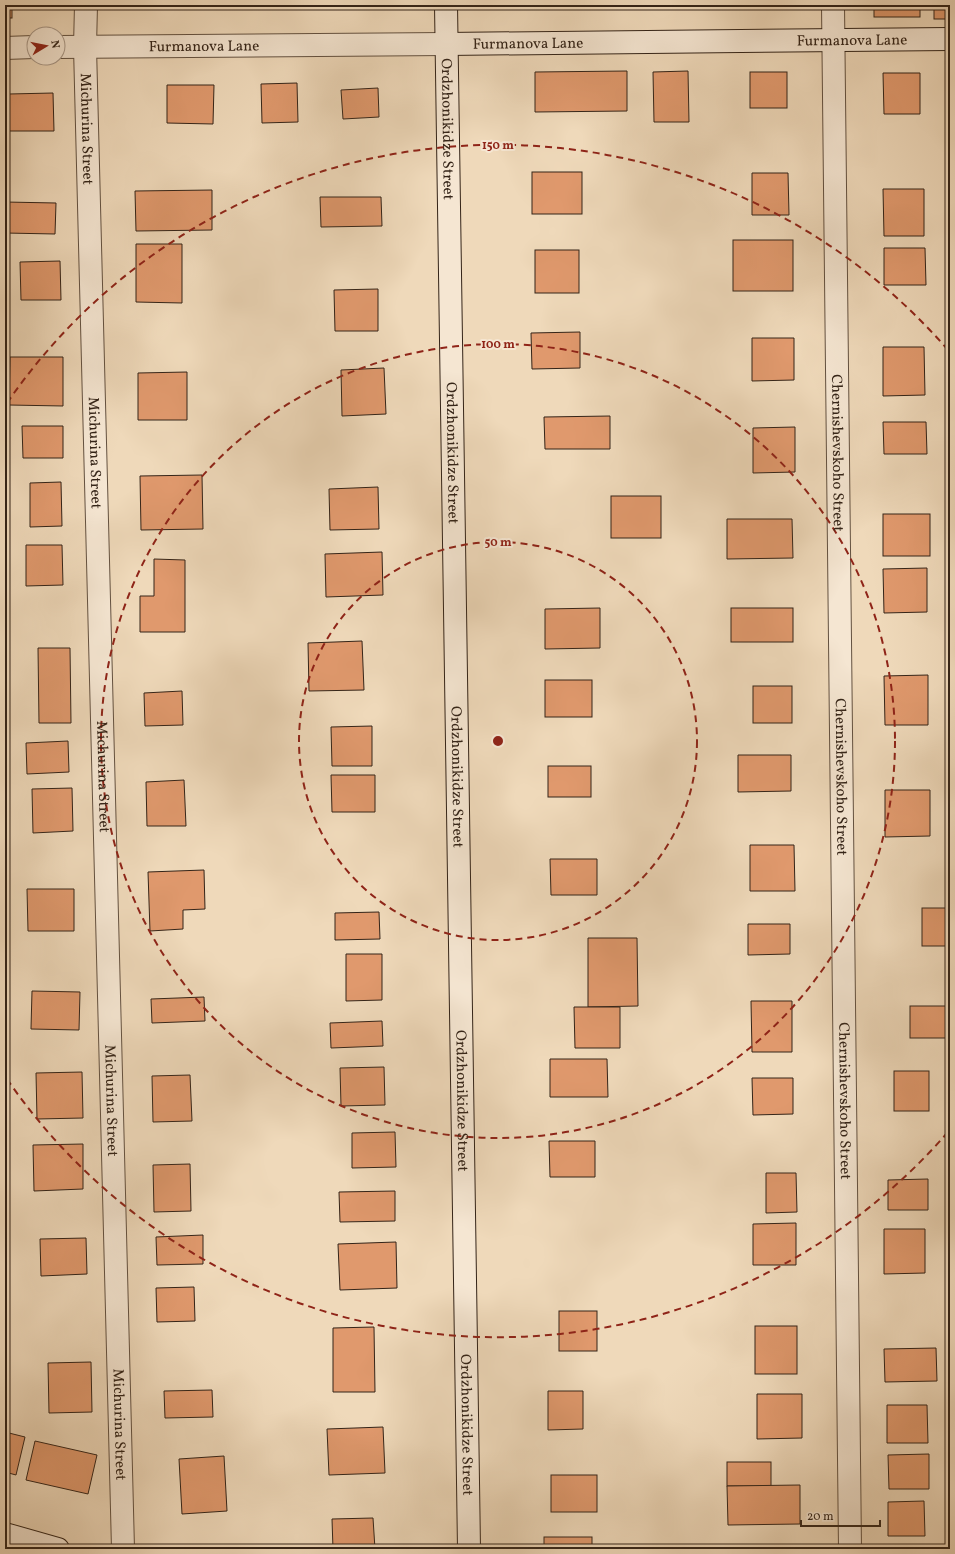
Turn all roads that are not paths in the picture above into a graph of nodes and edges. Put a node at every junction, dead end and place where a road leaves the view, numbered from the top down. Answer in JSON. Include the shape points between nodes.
{"nodes":[{"id":1,"x":86,"y":5,"type":"edge"},
{"id":2,"x":446,"y":5,"type":"edge"},
{"id":3,"x":833,"y":5,"type":"edge"},
{"id":4,"x":950,"y":39,"type":"edge"},
{"id":5,"x":833,"y":40,"type":"junction"},
{"id":6,"x":446,"y":44,"type":"junction"},
{"id":7,"x":26,"y":47,"type":"edge"},
{"id":8,"x":66,"y":47,"type":"edge"},
{"id":9,"x":85,"y":47,"type":"junction"},
{"id":10,"x":5,"y":48,"type":"edge"},
{"id":11,"x":5,"y":1534,"type":"edge"},
{"id":12,"x":58,"y":1549,"type":"edge"},
{"id":13,"x":123,"y":1549,"type":"edge"},
{"id":14,"x":469,"y":1549,"type":"edge"},
{"id":15,"x":850,"y":1549,"type":"edge"}],
"edges":[{"from":1,"to":9,"type":"street","name":"Michurina Street"},
{"from":2,"to":6,"type":"street","name":"Ordzhonikidze Street"},
{"from":3,"to":5,"type":"street","name":"Chernishevskoho Street"},
{"from":4,"to":5,"type":"street","name":"Furmanova Lane"},
{"from":5,"to":6,"type":"street","name":"Furmanova Lane"},
{"from":5,"to":15,"type":"street","name":"Chernishevskoho Street"},
{"from":6,"to":9,"type":"street","name":"Furmanova Lane"},
{"from":6,"to":14,"type":"street","name":"Ordzhonikidze Street"},
{"from":7,"to":10,"type":"street"},
{"from":8,"to":9,"type":"street","name":"Furmanova Lane"},
{"from":9,"to":13,"type":"street","name":"Michurina Street"},
{"from":11,"to":12,"type":"street"}]}
